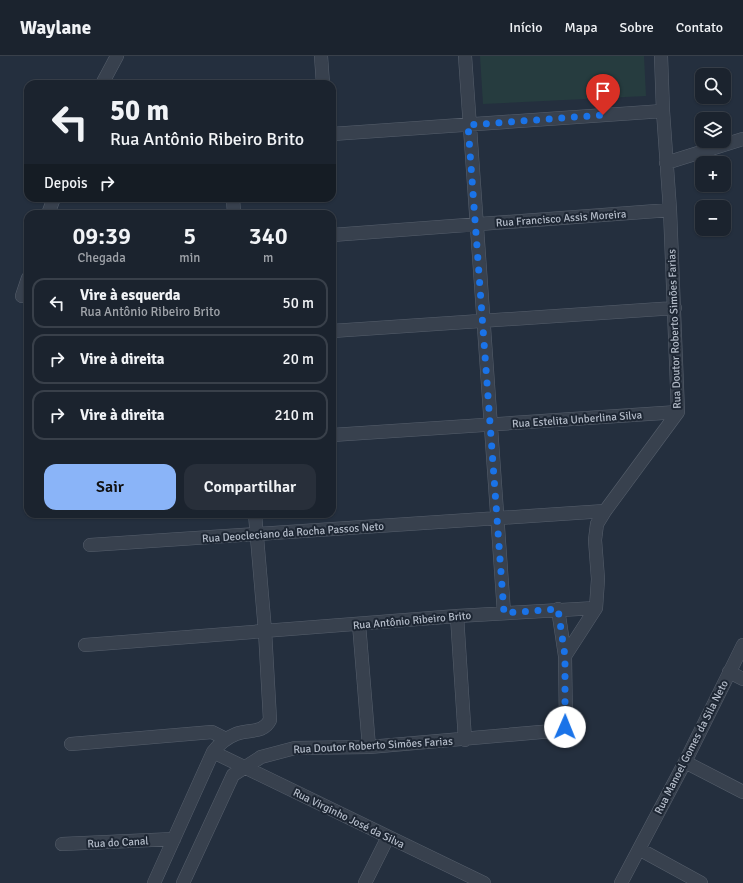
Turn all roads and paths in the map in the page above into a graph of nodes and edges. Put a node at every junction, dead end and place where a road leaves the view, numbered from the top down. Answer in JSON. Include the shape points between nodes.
{"nodes":[{"id":1,"x":117,"y":56,"type":"edge"},
{"id":2,"x":321,"y":56,"type":"edge"},
{"id":3,"x":465,"y":56,"type":"edge"},
{"id":4,"x":661,"y":56,"type":"edge"},
{"id":5,"x":104,"y":80,"type":"edge"},
{"id":6,"x":323,"y":80,"type":"edge"},
{"id":7,"x":663,"y":111,"type":"junction"},
{"id":8,"x":468,"y":125,"type":"junction"},
{"id":9,"x":336,"y":134,"type":"edge"},
{"id":10,"x":743,"y":139,"type":"edge"},
{"id":11,"x":666,"y":163,"type":"junction"},
{"id":12,"x":670,"y":210,"type":"junction"},
{"id":13,"x":476,"y":224,"type":"junction"},
{"id":14,"x":336,"y":235,"type":"edge"},
{"id":15,"x":24,"y":290,"type":"edge"},
{"id":16,"x":22,"y":296,"type":"dead end"},
{"id":17,"x":674,"y":308,"type":"junction"},
{"id":18,"x":483,"y":321,"type":"junction"},
{"id":19,"x":336,"y":331,"type":"edge"},
{"id":20,"x":678,"y":412,"type":"junction"},
{"id":21,"x":490,"y":425,"type":"junction"},
{"id":22,"x":336,"y":435,"type":"edge"},
{"id":23,"x":605,"y":510,"type":"junction"},
{"id":24,"x":255,"y":518,"type":"edge"},
{"id":25,"x":496,"y":519,"type":"junction"},
{"id":26,"x":256,"y":534,"type":"junction"},
{"id":27,"x":90,"y":545,"type":"dead end"},
{"id":28,"x":596,"y":608,"type":"junction"},
{"id":29,"x":558,"y":609,"type":"junction"},
{"id":30,"x":504,"y":613,"type":"junction"},
{"id":31,"x":457,"y":616,"type":"junction"},
{"id":32,"x":359,"y":624,"type":"junction"},
{"id":33,"x":265,"y":631,"type":"junction"},
{"id":34,"x":85,"y":645,"type":"dead end"},
{"id":35,"x":743,"y":645,"type":"edge"},
{"id":36,"x":565,"y":656,"type":"junction"},
{"id":37,"x":729,"y":672,"type":"junction"},
{"id":38,"x":743,"y":679,"type":"edge"},
{"id":39,"x":226,"y":739,"type":"junction"},
{"id":40,"x":465,"y":740,"type":"junction"},
{"id":41,"x":71,"y":744,"type":"dead end"},
{"id":42,"x":369,"y":747,"type":"junction"},
{"id":43,"x":213,"y":752,"type":"junction"},
{"id":44,"x":686,"y":762,"type":"junction"},
{"id":45,"x":244,"y":767,"type":"junction"},
{"id":46,"x":743,"y":792,"type":"edge"},
{"id":47,"x":388,"y":837,"type":"junction"},
{"id":48,"x":174,"y":839,"type":"junction"},
{"id":49,"x":62,"y":844,"type":"dead end"},
{"id":50,"x":639,"y":849,"type":"junction"},
{"id":51,"x":154,"y":883,"type":"edge"},
{"id":52,"x":183,"y":883,"type":"edge"},
{"id":53,"x":366,"y":883,"type":"edge"},
{"id":54,"x":484,"y":883,"type":"edge"},
{"id":55,"x":621,"y":883,"type":"edge"},
{"id":56,"x":701,"y":883,"type":"edge"}],
"edges":[{"from":1,"to":5,"type":"street"},
{"from":2,"to":6,"type":"street"},
{"from":3,"to":8,"type":"street"},
{"from":4,"to":7,"type":"street","name":"Rua Doutor Roberto Simões Farias"},
{"from":7,"to":8,"type":"street"},
{"from":7,"to":11,"type":"street","name":"Rua Doutor Roberto Simões Farias"},
{"from":8,"to":9,"type":"street"},
{"from":8,"to":13,"type":"street"},
{"from":10,"to":11,"type":"street"},
{"from":11,"to":12,"type":"street","name":"Rua Doutor Roberto Simões Farias"},
{"from":12,"to":13,"type":"street","name":"Rua Francisco Assis Moreira"},
{"from":12,"to":17,"type":"street","name":"Rua Doutor Roberto Simões Farias"},
{"from":13,"to":14,"type":"street","name":"Rua Francisco Assis Moreira"},
{"from":13,"to":18,"type":"street"},
{"from":15,"to":16,"type":"street"},
{"from":17,"to":18,"type":"street"},
{"from":17,"to":20,"type":"street","name":"Rua Doutor Roberto Simões Farias"},
{"from":18,"to":19,"type":"street"},
{"from":18,"to":21,"type":"street"},
{"from":20,"to":21,"type":"street","name":"Rua Estelita Unberlina Silva"},
{"from":20,"to":23,"type":"street","name":"Rua Doutor Roberto Simões Farias"},
{"from":21,"to":22,"type":"street","name":"Rua Estelita Unberlina Silva"},
{"from":21,"to":25,"type":"street"},
{"from":23,"to":25,"type":"street","name":"Rua Deocleciano da Rocha Passos Neto"},
{"from":23,"to":28,"type":"street","name":"Rua Doutor Roberto Simões Farias","via":[[597,524],[595,540],[598,579]]},
{"from":24,"to":26,"type":"street"},
{"from":25,"to":26,"type":"street","name":"Rua Deocleciano da Rocha Passos Neto"},
{"from":25,"to":30,"type":"street"},
{"from":26,"to":27,"type":"street","name":"Rua Deocleciano da Rocha Passos Neto"},
{"from":26,"to":33,"type":"street"},
{"from":28,"to":29,"type":"street","name":"Rua Antônio Ribeiro Brito"},
{"from":28,"to":36,"type":"street","name":"Rua Doutor Roberto Simões Farias"},
{"from":29,"to":30,"type":"street","name":"Rua Antônio Ribeiro Brito"},
{"from":29,"to":36,"type":"street","name":"Rua Doutor Roberto Simões Farias"},
{"from":30,"to":31,"type":"street","name":"Rua Antônio Ribeiro Brito"},
{"from":31,"to":32,"type":"street","name":"Rua Antônio Ribeiro Brito"},
{"from":31,"to":40,"type":"street"},
{"from":32,"to":33,"type":"street","name":"Rua Antônio Ribeiro Brito"},
{"from":32,"to":42,"type":"street"},
{"from":33,"to":34,"type":"street","name":"Rua Antônio Ribeiro Brito"},
{"from":33,"to":39,"type":"street","via":[[270,720],[259,730],[238,733]]},
{"from":35,"to":37,"type":"street","name":"Rua Manoel Gomes da Sila Neto"},
{"from":36,"to":40,"type":"street","name":"Rua Doutor Roberto Simões Farias","via":[[564,730]]},
{"from":37,"to":38,"type":"street"},
{"from":37,"to":44,"type":"street","name":"Rua Manoel Gomes da Sila Neto"},
{"from":39,"to":41,"type":"street","via":[[212,732]]},
{"from":39,"to":43,"type":"street"},
{"from":40,"to":42,"type":"street","name":"Rua Doutor Roberto Simões Farias"},
{"from":42,"to":45,"type":"street","name":"Rua Doutor Roberto Simões Farias","via":[[295,748],[261,757]]},
{"from":43,"to":45,"type":"street","name":"Rua Virginho José da Silva"},
{"from":43,"to":48,"type":"street"},
{"from":44,"to":46,"type":"street"},
{"from":44,"to":50,"type":"street","name":"Rua Manoel Gomes da Sila Neto"},
{"from":45,"to":47,"type":"street","name":"Rua Virginho José da Silva"},
{"from":45,"to":52,"type":"street","name":"Rua Doutor Roberto Simões Farias","via":[[233,775]]},
{"from":47,"to":53,"type":"street"},
{"from":47,"to":54,"type":"street","name":"Rua Virginho José da Silva"},
{"from":48,"to":49,"type":"street","name":"Rua do Canal"},
{"from":48,"to":51,"type":"street"},
{"from":50,"to":55,"type":"street","name":"Rua Manoel Gomes da Sila Neto"},
{"from":50,"to":56,"type":"street"}]}
